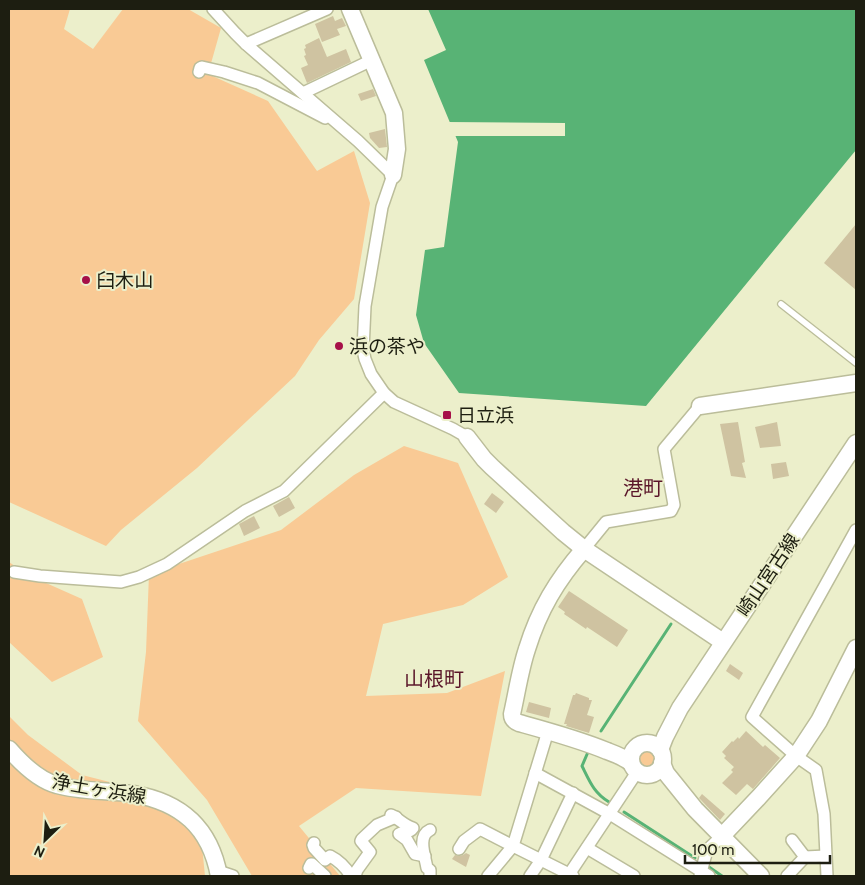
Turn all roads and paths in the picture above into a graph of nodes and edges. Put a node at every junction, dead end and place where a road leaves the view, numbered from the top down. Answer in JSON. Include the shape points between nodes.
{"nodes":[{"id":1,"x":213,"y":9,"type":"edge"},
{"id":2,"x":327,"y":9,"type":"edge"},
{"id":3,"x":350,"y":9,"type":"edge"},
{"id":4,"x":246,"y":44,"type":"junction"},
{"id":5,"x":372,"y":60,"type":"junction"},
{"id":6,"x":199,"y":72,"type":"dead end"},
{"id":7,"x":303,"y":93,"type":"junction"},
{"id":8,"x":342,"y":127,"type":"junction"},
{"id":9,"x":393,"y":175,"type":"junction"},
{"id":10,"x":781,"y":304,"type":"dead end"},
{"id":11,"x":856,"y":363,"type":"edge"},
{"id":12,"x":856,"y":383,"type":"edge"},
{"id":13,"x":384,"y":393,"type":"junction"},
{"id":14,"x":700,"y":406,"type":"joint"},
{"id":15,"x":467,"y":438,"type":"joint"},
{"id":16,"x":856,"y":443,"type":"edge"},
{"id":17,"x":856,"y":530,"type":"edge"},
{"id":18,"x":584,"y":549,"type":"junction"},
{"id":19,"x":14,"y":572,"type":"dead end"},
{"id":20,"x":723,"y":642,"type":"junction"},
{"id":21,"x":856,"y":648,"type":"edge"},
{"id":22,"x":548,"y":731,"type":"junction"},
{"id":23,"x":9,"y":749,"type":"edge"},
{"id":24,"x":796,"y":756,"type":"junction"},
{"id":25,"x":646,"y":759,"type":"junction"},
{"id":26,"x":535,"y":773,"type":"junction"},
{"id":27,"x":573,"y":793,"type":"junction"},
{"id":28,"x":610,"y":814,"type":"junction"},
{"id":29,"x":430,"y":830,"type":"dead end"},
{"id":30,"x":722,"y":836,"type":"junction"},
{"id":31,"x":792,"y":840,"type":"dead end"},
{"id":32,"x":314,"y":843,"type":"dead end"},
{"id":33,"x":513,"y":846,"type":"junction"},
{"id":34,"x":587,"y":848,"type":"junction"},
{"id":35,"x":459,"y":849,"type":"dead end"},
{"id":36,"x":425,"y":856,"type":"junction"},
{"id":37,"x":826,"y":856,"type":"junction"},
{"id":38,"x":805,"y":857,"type":"junction"},
{"id":39,"x":542,"y":860,"type":"junction"},
{"id":40,"x":309,"y":868,"type":"dead end"},
{"id":41,"x":703,"y":874,"type":"edge"},
{"id":42,"x":223,"y":875,"type":"edge"},
{"id":43,"x":570,"y":875,"type":"edge"},
{"id":44,"x":325,"y":876,"type":"edge"},
{"id":45,"x":353,"y":876,"type":"edge"},
{"id":46,"x":430,"y":876,"type":"edge"},
{"id":47,"x":488,"y":876,"type":"edge"},
{"id":48,"x":530,"y":876,"type":"edge"},
{"id":49,"x":634,"y":876,"type":"edge"},
{"id":50,"x":761,"y":876,"type":"edge"},
{"id":51,"x":787,"y":876,"type":"edge"},
{"id":52,"x":827,"y":876,"type":"edge"}],
"edges":[{"from":1,"to":4,"type":"street"},
{"from":2,"to":4,"type":"street"},
{"from":3,"to":5,"type":"street"},
{"from":4,"to":7,"type":"street"},
{"from":5,"to":7,"type":"street"},
{"from":5,"to":9,"type":"street","via":[[394,113],[396,149]]},
{"from":6,"to":8,"type":"street","via":[[202,66],[258,83]]},
{"from":7,"to":8,"type":"street"},
{"from":8,"to":9,"type":"street"},
{"from":9,"to":13,"type":"street","via":[[382,207],[365,306],[363,350],[371,374]]},
{"from":10,"to":11,"type":"lane"},
{"from":12,"to":14,"type":"street"},
{"from":13,"to":15,"type":"street","via":[[394,402]]},
{"from":13,"to":19,"type":"street","via":[[284,491],[245,511],[167,564],[121,582]]},
{"from":14,"to":18,"type":"street","via":[[664,449],[674,505],[671,511],[606,522]]},
{"from":15,"to":18,"type":"street","via":[[492,467]]},
{"from":16,"to":20,"type":"street","name":"崎山宮古線"},
{"from":17,"to":24,"type":"street","via":[[752,717]]},
{"from":18,"to":20,"type":"street"},
{"from":18,"to":22,"type":"street","via":[[558,582],[532,633],[512,714],[515,721]]},
{"from":20,"to":25,"type":"street","name":"崎山宮古線","via":[[680,708],[652,740]]},
{"from":21,"to":24,"type":"street","via":[[818,722]]},
{"from":22,"to":25,"type":"street","via":[[622,757]]},
{"from":22,"to":26,"type":"street"},
{"from":23,"to":42,"type":"street","name":"浄土ヶ浜線","via":[[36,775],[56,785],[133,794],[161,801],[184,813],[207,838]]},
{"from":24,"to":30,"type":"street"},
{"from":24,"to":37,"type":"street","via":[[816,770],[824,814]]},
{"from":25,"to":28,"type":"street"},
{"from":25,"to":30,"type":"street"},
{"from":26,"to":27,"type":"street"},
{"from":26,"to":33,"type":"street"},
{"from":27,"to":28,"type":"street"},
{"from":27,"to":39,"type":"street"},
{"from":28,"to":34,"type":"street"},
{"from":28,"to":41,"type":"street"},
{"from":29,"to":36,"type":"street","via":[[423,838]]},
{"from":30,"to":41,"type":"street","via":[[707,850]]},
{"from":30,"to":50,"type":"street"},
{"from":31,"to":38,"type":"street"},
{"from":32,"to":45,"type":"street","via":[[314,848],[325,860],[330,856]]},
{"from":33,"to":35,"type":"street","via":[[480,829]]},
{"from":33,"to":39,"type":"street"},
{"from":33,"to":47,"type":"street"},
{"from":34,"to":43,"type":"street"},
{"from":34,"to":49,"type":"street"},
{"from":36,"to":45,"type":"street","via":[[415,854],[399,834],[413,828],[392,816],[362,839],[370,852]]},
{"from":36,"to":46,"type":"street"},
{"from":37,"to":38,"type":"street"},
{"from":37,"to":52,"type":"street"},
{"from":38,"to":51,"type":"street"},
{"from":39,"to":43,"type":"street"},
{"from":39,"to":48,"type":"street"},
{"from":40,"to":44,"type":"street","via":[[312,864]]}]}
